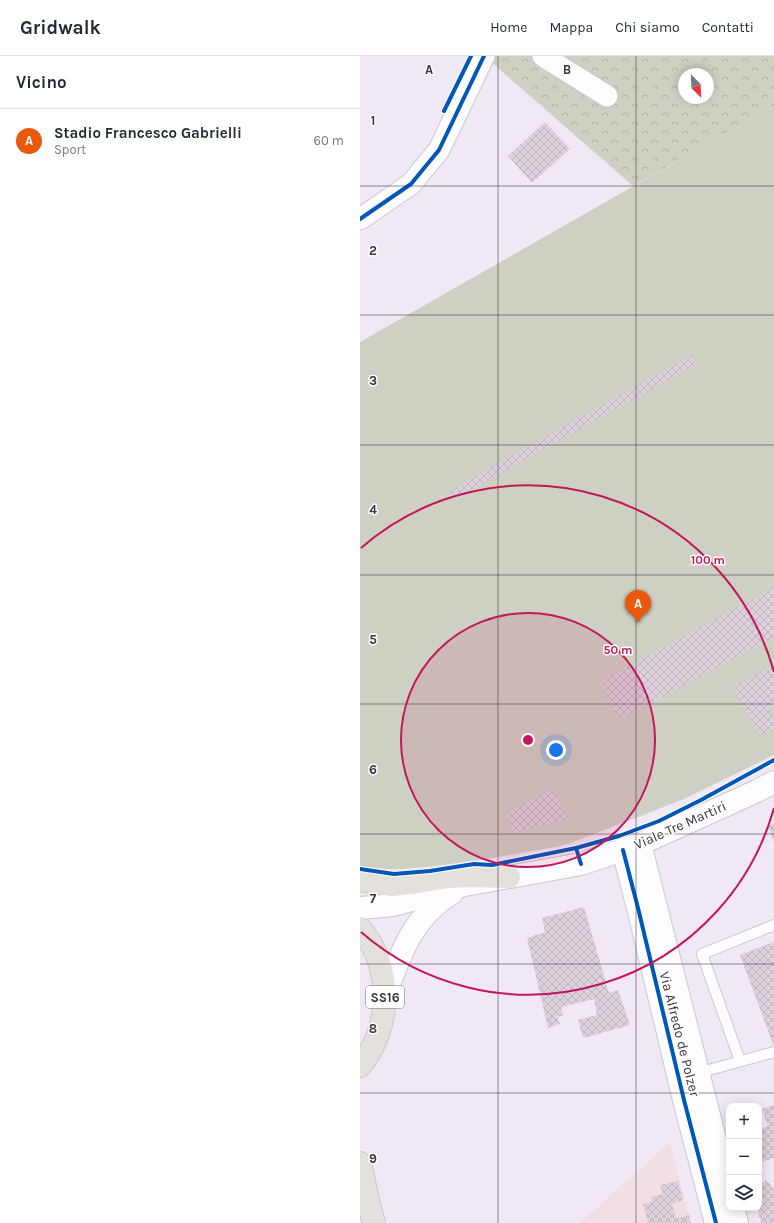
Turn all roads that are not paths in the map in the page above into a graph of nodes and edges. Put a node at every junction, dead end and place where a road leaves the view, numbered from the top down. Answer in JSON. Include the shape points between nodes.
{"nodes":[{"id":1,"x":484,"y":56,"type":"edge"},
{"id":2,"x":543,"y":56,"type":"edge"},
{"id":3,"x":607,"y":96,"type":"dead end"},
{"id":4,"x":360,"y":219,"type":"edge"},
{"id":5,"x":774,"y":782,"type":"edge"},
{"id":6,"x":631,"y":847,"type":"junction"},
{"id":7,"x":509,"y":877,"type":"junction"},
{"id":8,"x":360,"y":880,"type":"edge"},
{"id":9,"x":465,"y":885,"type":"junction"},
{"id":10,"x":360,"y":908,"type":"edge"},
{"id":11,"x":774,"y":925,"type":"edge"},
{"id":12,"x":360,"y":928,"type":"edge"},
{"id":13,"x":385,"y":996,"type":"junction"},
{"id":14,"x":774,"y":1052,"type":"edge"},
{"id":15,"x":740,"y":1061,"type":"junction"},
{"id":16,"x":362,"y":1063,"type":"edge"},
{"id":17,"x":698,"y":1073,"type":"junction"},
{"id":18,"x":360,"y":1083,"type":"edge"},
{"id":19,"x":360,"y":1163,"type":"edge"},
{"id":20,"x":726,"y":1182,"type":"edge"},
{"id":21,"x":734,"y":1211,"type":"edge"},
{"id":22,"x":374,"y":1223,"type":"edge"},
{"id":23,"x":716,"y":1223,"type":"edge"},
{"id":24,"x":737,"y":1223,"type":"edge"}],
"edges":[{"from":1,"to":4,"type":"street","via":[[439,150],[411,184]]},
{"from":2,"to":3,"type":"street"},
{"from":5,"to":6,"type":"street","name":"Viale Tre Martiri"},
{"from":6,"to":7,"type":"street","name":"Viale Tre Martiri","via":[[581,864]]},
{"from":6,"to":17,"type":"street","name":"Via Alfredo de Polzer"},
{"from":6,"to":23,"type":"street","name":"Via Alfredo de Polzer","via":[[684,1100]]},
{"from":7,"to":8,"type":"main road","via":[[448,877],[391,885]]},
{"from":7,"to":9,"type":"street","name":"Viale Tre Martiri"},
{"from":9,"to":10,"type":"street","name":"Viale Tre Martiri","via":[[394,905]]},
{"from":9,"to":13,"type":"street","name":"Viale Tre Martiri","via":[[433,907],[418,924],[406,941]]},
{"from":11,"to":15,"type":"lane","via":[[702,954]]},
{"from":12,"to":13,"type":"main road","number":"SS16","via":[[379,963]]},
{"from":13,"to":16,"type":"main road","number":"SS16","via":[[381,1024],[375,1042]]},
{"from":14,"to":15,"type":"lane"},
{"from":15,"to":17,"type":"lane"},
{"from":16,"to":18,"type":"main road","number":"SS16"},
{"from":17,"to":20,"type":"street","name":"Via Alfredo de Polzer"},
{"from":19,"to":22,"type":"main road"},
{"from":21,"to":24,"type":"street"}]}
